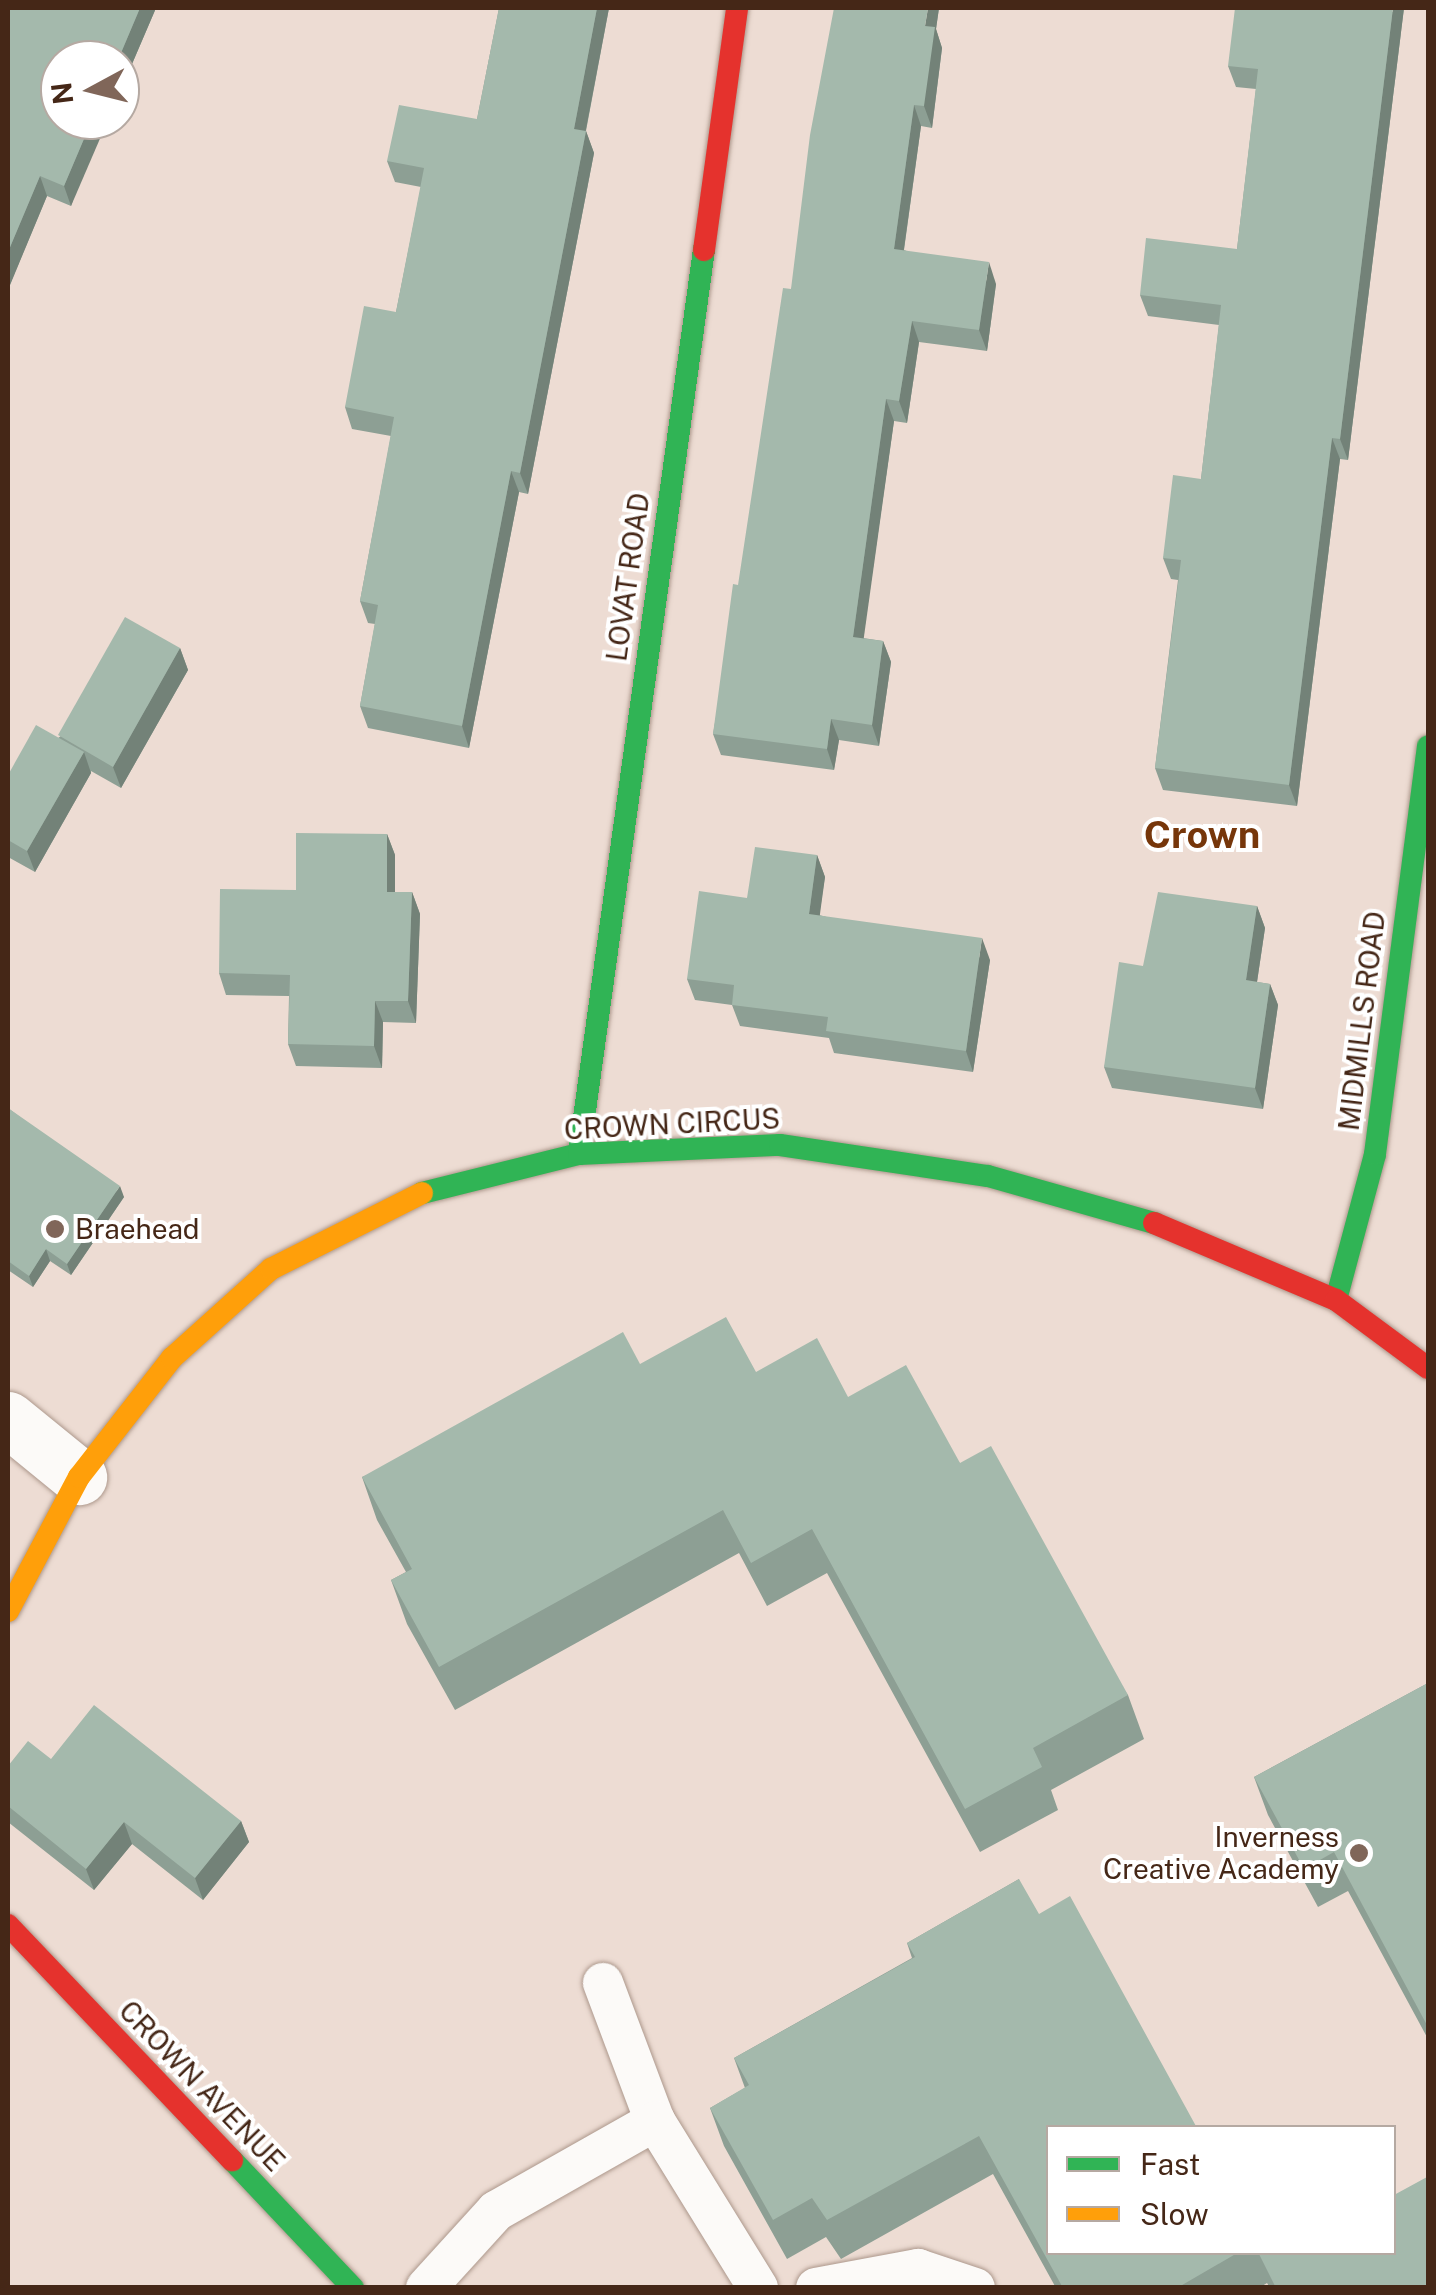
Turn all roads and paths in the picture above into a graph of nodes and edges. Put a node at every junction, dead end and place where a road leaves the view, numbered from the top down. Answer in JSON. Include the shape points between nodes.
{"nodes":[{"id":1,"x":737,"y":8,"type":"edge"},
{"id":2,"x":1428,"y":746,"type":"edge"},
{"id":3,"x":580,"y":1154,"type":"junction"},
{"id":4,"x":1336,"y":1300,"type":"junction"},
{"id":5,"x":1428,"y":1368,"type":"edge"},
{"id":6,"x":8,"y":1419,"type":"edge"},
{"id":7,"x":80,"y":1477,"type":"junction"},
{"id":8,"x":8,"y":1611,"type":"edge"},
{"id":9,"x":8,"y":1925,"type":"edge"},
{"id":10,"x":603,"y":1984,"type":"dead end"},
{"id":11,"x":655,"y":2121,"type":"junction"},
{"id":12,"x":353,"y":2288,"type":"edge"},
{"id":13,"x":426,"y":2288,"type":"edge"},
{"id":14,"x":758,"y":2288,"type":"edge"},
{"id":15,"x":816,"y":2288,"type":"edge"},
{"id":16,"x":976,"y":2288,"type":"edge"}],
"edges":[{"from":1,"to":3,"type":"street","name":"LOVAT ROAD"},
{"from":2,"to":4,"type":"street","name":"MIDMILLS ROAD","via":[[1376,1154]]},
{"from":3,"to":4,"type":"street","name":"CROWN CIRCUS","via":[[780,1145],[988,1176],[1156,1224]]},
{"from":3,"to":7,"type":"street","name":"CROWN CIRCUS","via":[[405,1196],[271,1268],[172,1358]]},
{"from":4,"to":5,"type":"street","name":"CROWN CIRCUS"},
{"from":6,"to":7,"type":"street"},
{"from":7,"to":8,"type":"street","name":"CROWN CIRCUS"},
{"from":9,"to":12,"type":"street","name":"CROWN AVENUE"},
{"from":10,"to":11,"type":"lane"},
{"from":11,"to":13,"type":"lane","via":[[496,2211]]},
{"from":11,"to":14,"type":"lane"},
{"from":15,"to":16,"type":"lane","via":[[918,2269]]}]}
